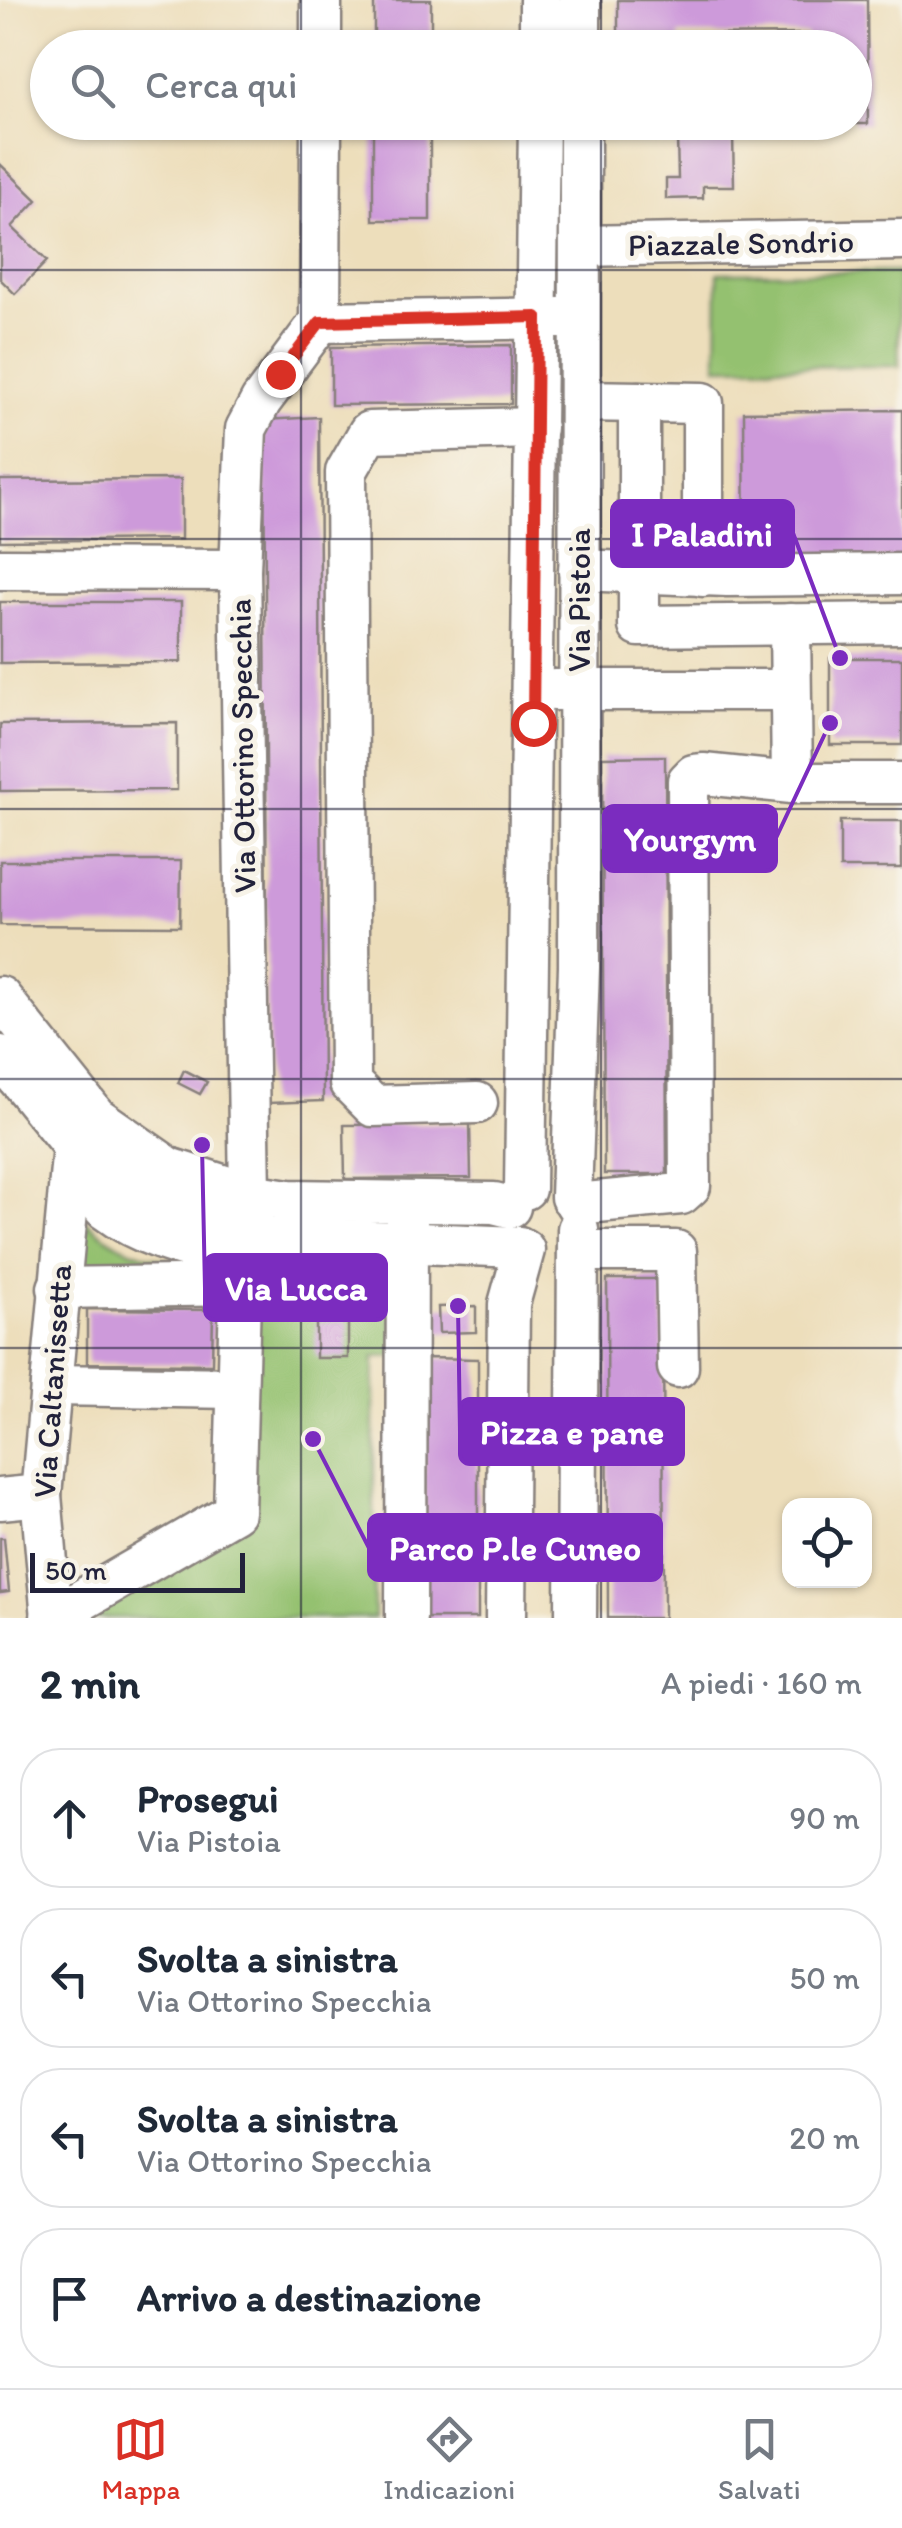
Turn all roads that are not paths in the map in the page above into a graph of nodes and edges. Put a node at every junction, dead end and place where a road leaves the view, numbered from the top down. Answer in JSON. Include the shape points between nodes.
{"nodes":[{"id":1,"x":321,"y":0,"type":"edge"},
{"id":2,"x":540,"y":0,"type":"edge"},
{"id":3,"x":580,"y":0,"type":"edge"},
{"id":4,"x":321,"y":30,"type":"edge"},
{"id":5,"x":540,"y":30,"type":"edge"},
{"id":6,"x":580,"y":30,"type":"edge"},
{"id":7,"x":320,"y":140,"type":"edge"},
{"id":8,"x":539,"y":140,"type":"edge"},
{"id":9,"x":580,"y":140,"type":"edge"},
{"id":10,"x":902,"y":240,"type":"edge"},
{"id":11,"x":580,"y":246,"type":"junction"},
{"id":12,"x":537,"y":317,"type":"junction"},
{"id":13,"x":580,"y":318,"type":"junction"},
{"id":14,"x":320,"y":322,"type":"junction"},
{"id":15,"x":580,"y":401,"type":"junction"},
{"id":16,"x":639,"y":402,"type":"junction"},
{"id":17,"x":536,"y":428,"type":"junction"},
{"id":18,"x":0,"y":568,"type":"edge"},
{"id":19,"x":240,"y":570,"type":"junction"},
{"id":20,"x":579,"y":570,"type":"junction"},
{"id":21,"x":638,"y":573,"type":"junction"},
{"id":22,"x":902,"y":574,"type":"edge"},
{"id":23,"x":703,"y":576,"type":"junction"},
{"id":24,"x":902,"y":623,"type":"edge"},
{"id":25,"x":790,"y":624,"type":"junction"},
{"id":26,"x":534,"y":689,"type":"junction"},
{"id":27,"x":790,"y":690,"type":"junction"},
{"id":28,"x":579,"y":692,"type":"junction"},
{"id":29,"x":902,"y":783,"type":"edge"},
{"id":30,"x":792,"y":784,"type":"junction"},
{"id":31,"x":0,"y":997,"type":"edge"},
{"id":32,"x":0,"y":1056,"type":"edge"},
{"id":33,"x":477,"y":1103,"type":"dead end"},
{"id":34,"x":84,"y":1131,"type":"junction"},
{"id":35,"x":250,"y":1194,"type":"junction"},
{"id":36,"x":518,"y":1198,"type":"junction"},
{"id":37,"x":576,"y":1220,"type":"junction"},
{"id":38,"x":406,"y":1239,"type":"junction"},
{"id":39,"x":522,"y":1248,"type":"junction"},
{"id":40,"x":241,"y":1272,"type":"junction"},
{"id":41,"x":58,"y":1288,"type":"junction"},
{"id":42,"x":678,"y":1367,"type":"dead end"},
{"id":43,"x":51,"y":1385,"type":"junction"},
{"id":44,"x":235,"y":1388,"type":"junction"},
{"id":45,"x":41,"y":1495,"type":"junction"},
{"id":46,"x":0,"y":1499,"type":"edge"},
{"id":47,"x":50,"y":1618,"type":"edge"},
{"id":48,"x":406,"y":1618,"type":"edge"},
{"id":49,"x":506,"y":1618,"type":"edge"},
{"id":50,"x":576,"y":1618,"type":"edge"}],
"edges":[{"from":1,"to":4,"type":"street"},
{"from":2,"to":5,"type":"street"},
{"from":3,"to":6,"type":"street"},
{"from":7,"to":14,"type":"street"},
{"from":8,"to":12,"type":"street","name":"Via Pistoia"},
{"from":9,"to":11,"type":"street","name":"Via Pistoia"},
{"from":10,"to":11,"type":"street","name":"Piazzale Sondrio"},
{"from":11,"to":13,"type":"street","name":"Via Pistoia"},
{"from":12,"to":13,"type":"street"},
{"from":12,"to":14,"type":"street"},
{"from":12,"to":17,"type":"street","name":"Via Pistoia"},
{"from":13,"to":15,"type":"street","name":"Via Pistoia"},
{"from":14,"to":19,"type":"street","name":"Via Ottorino Specchia","via":[[246,428]]},
{"from":15,"to":16,"type":"street"},
{"from":15,"to":20,"type":"street","name":"Via Pistoia"},
{"from":16,"to":21,"type":"street"},
{"from":16,"to":23,"type":"street","via":[[704,403]]},
{"from":17,"to":26,"type":"street","name":"Via Pistoia"},
{"from":17,"to":33,"type":"street","via":[[369,432],[346,472],[350,1083],[374,1106]]},
{"from":18,"to":19,"type":"street"},
{"from":19,"to":35,"type":"street","name":"Via Ottorino Specchia"},
{"from":20,"to":21,"type":"street"},
{"from":20,"to":28,"type":"street","name":"Via Pistoia"},
{"from":21,"to":23,"type":"street"},
{"from":21,"to":25,"type":"street","via":[[638,626]]},
{"from":22,"to":23,"type":"street"},
{"from":24,"to":25,"type":"street"},
{"from":25,"to":27,"type":"street"},
{"from":26,"to":28,"type":"street"},
{"from":26,"to":36,"type":"street","name":"Via Pistoia"},
{"from":27,"to":28,"type":"street"},
{"from":27,"to":30,"type":"street"},
{"from":28,"to":37,"type":"street","name":"Via Pistoia"},
{"from":29,"to":30,"type":"street"},
{"from":30,"to":37,"type":"street","via":[[704,774],[688,782],[690,1186]]},
{"from":31,"to":34,"type":"street"},
{"from":32,"to":34,"type":"street"},
{"from":34,"to":35,"type":"street"},
{"from":34,"to":38,"type":"street","via":[[153,1201],[269,1236]]},
{"from":34,"to":40,"type":"street","via":[[103,1208]]},
{"from":34,"to":41,"type":"street","name":"Via Caltanissetta"},
{"from":35,"to":38,"type":"street","via":[[289,1200]]},
{"from":36,"to":37,"type":"street","via":[[541,1184],[558,1187]]},
{"from":36,"to":38,"type":"street"},
{"from":36,"to":39,"type":"street","via":[[508,1221]]},
{"from":37,"to":39,"type":"street","via":[[571,1244],[557,1253],[540,1256]]},
{"from":37,"to":42,"type":"street","via":[[676,1251]]},
{"from":37,"to":50,"type":"street","name":"Via Pistoia"},
{"from":38,"to":39,"type":"street"},
{"from":38,"to":40,"type":"street","via":[[327,1274]]},
{"from":38,"to":48,"type":"street"},
{"from":39,"to":49,"type":"street","via":[[509,1304]]},
{"from":40,"to":41,"type":"street"},
{"from":40,"to":44,"type":"street"},
{"from":41,"to":43,"type":"street","name":"Via Caltanissetta"},
{"from":43,"to":44,"type":"street"},
{"from":43,"to":45,"type":"street","name":"Via Caltanissetta"},
{"from":44,"to":47,"type":"street","via":[[234,1512]]},
{"from":45,"to":46,"type":"street"},
{"from":45,"to":47,"type":"street","name":"Via Caltanissetta"}]}
